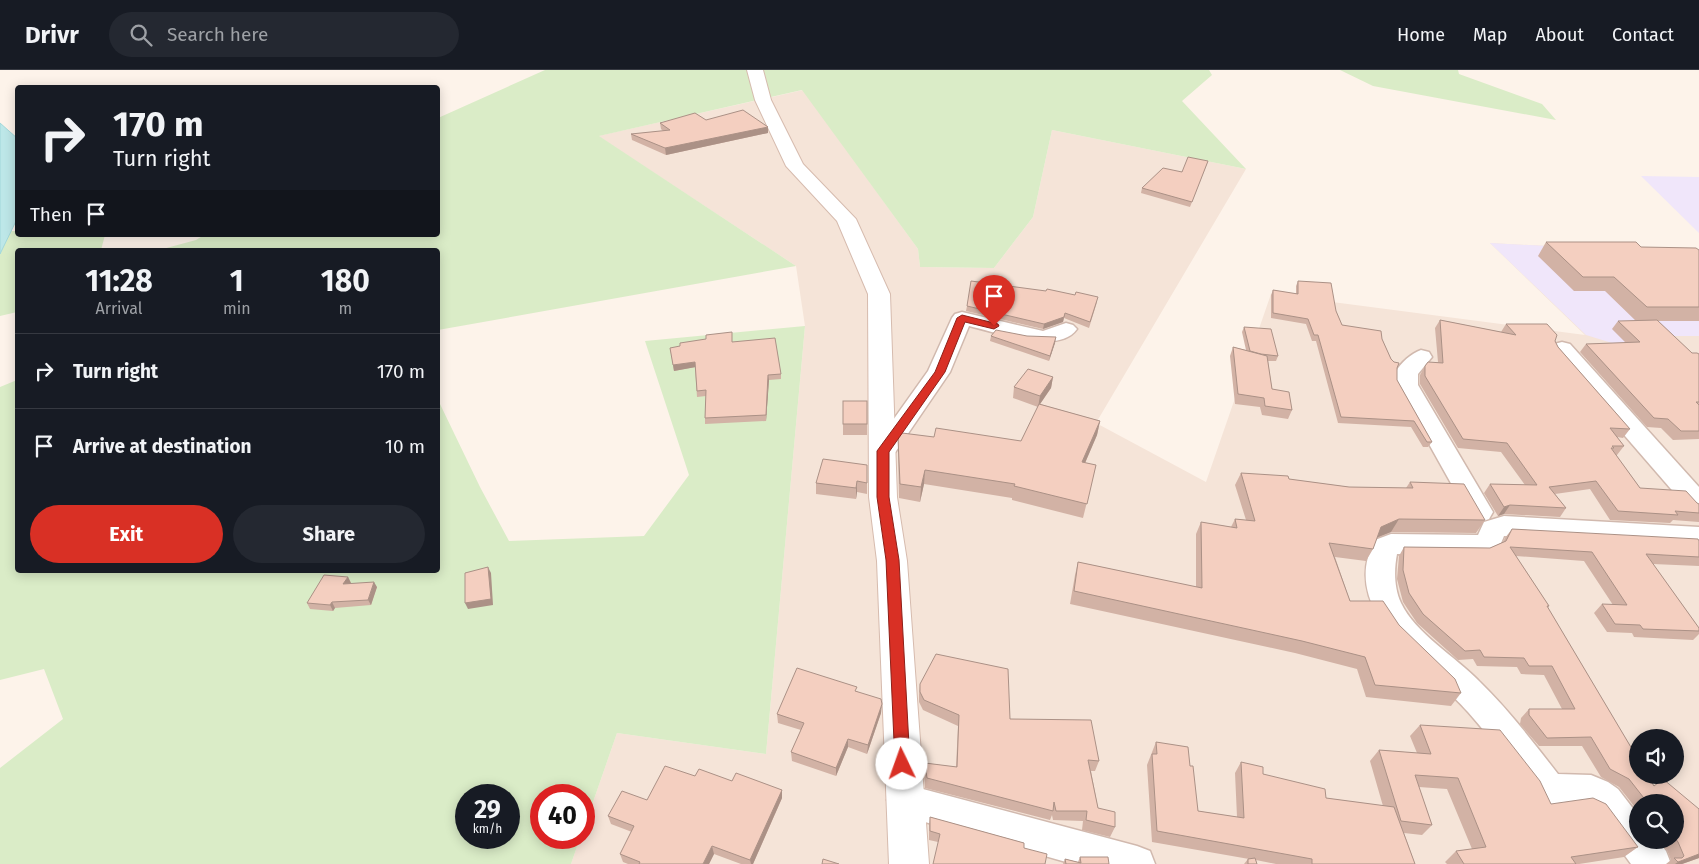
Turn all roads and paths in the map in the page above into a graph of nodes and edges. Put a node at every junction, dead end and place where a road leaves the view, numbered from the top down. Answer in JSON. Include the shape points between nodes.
{"nodes":[{"id":1,"x":755,"y":70,"type":"edge"},
{"id":2,"x":1066,"y":329,"type":"dead end"},
{"id":3,"x":1562,"y":349,"type":"edge"},
{"id":4,"x":1421,"y":357,"type":"dead end"},
{"id":5,"x":883,"y":451,"type":"junction"},
{"id":6,"x":1699,"y":504,"type":"edge"},
{"id":7,"x":1494,"y":529,"type":"junction"},
{"id":8,"x":1699,"y":537,"type":"edge"},
{"id":9,"x":904,"y":800,"type":"junction"},
{"id":10,"x":909,"y":864,"type":"edge"},
{"id":11,"x":1137,"y":864,"type":"edge"},
{"id":12,"x":1653,"y":864,"type":"edge"}],
"edges":[{"from":1,"to":5,"type":"street","via":[[762,100],[795,166],[846,219],[879,294]]},
{"from":2,"to":5,"type":"street","via":[[1044,337],[962,318],[940,372]]},
{"from":3,"to":6,"type":"street"},
{"from":4,"to":7,"type":"street","via":[[1407,373],[1408,388],[1487,525]]},
{"from":5,"to":9,"type":"street","via":[[883,497],[892,560]]},
{"from":7,"to":8,"type":"street","via":[[1504,526]]},
{"from":7,"to":12,"type":"street","via":[[1484,545],[1388,545],[1382,557],[1380,584],[1384,597],[1401,627],[1467,688],[1546,785],[1557,791],[1588,790],[1597,794],[1606,801]]},
{"from":9,"to":10,"type":"street"},
{"from":9,"to":11,"type":"street"}]}
